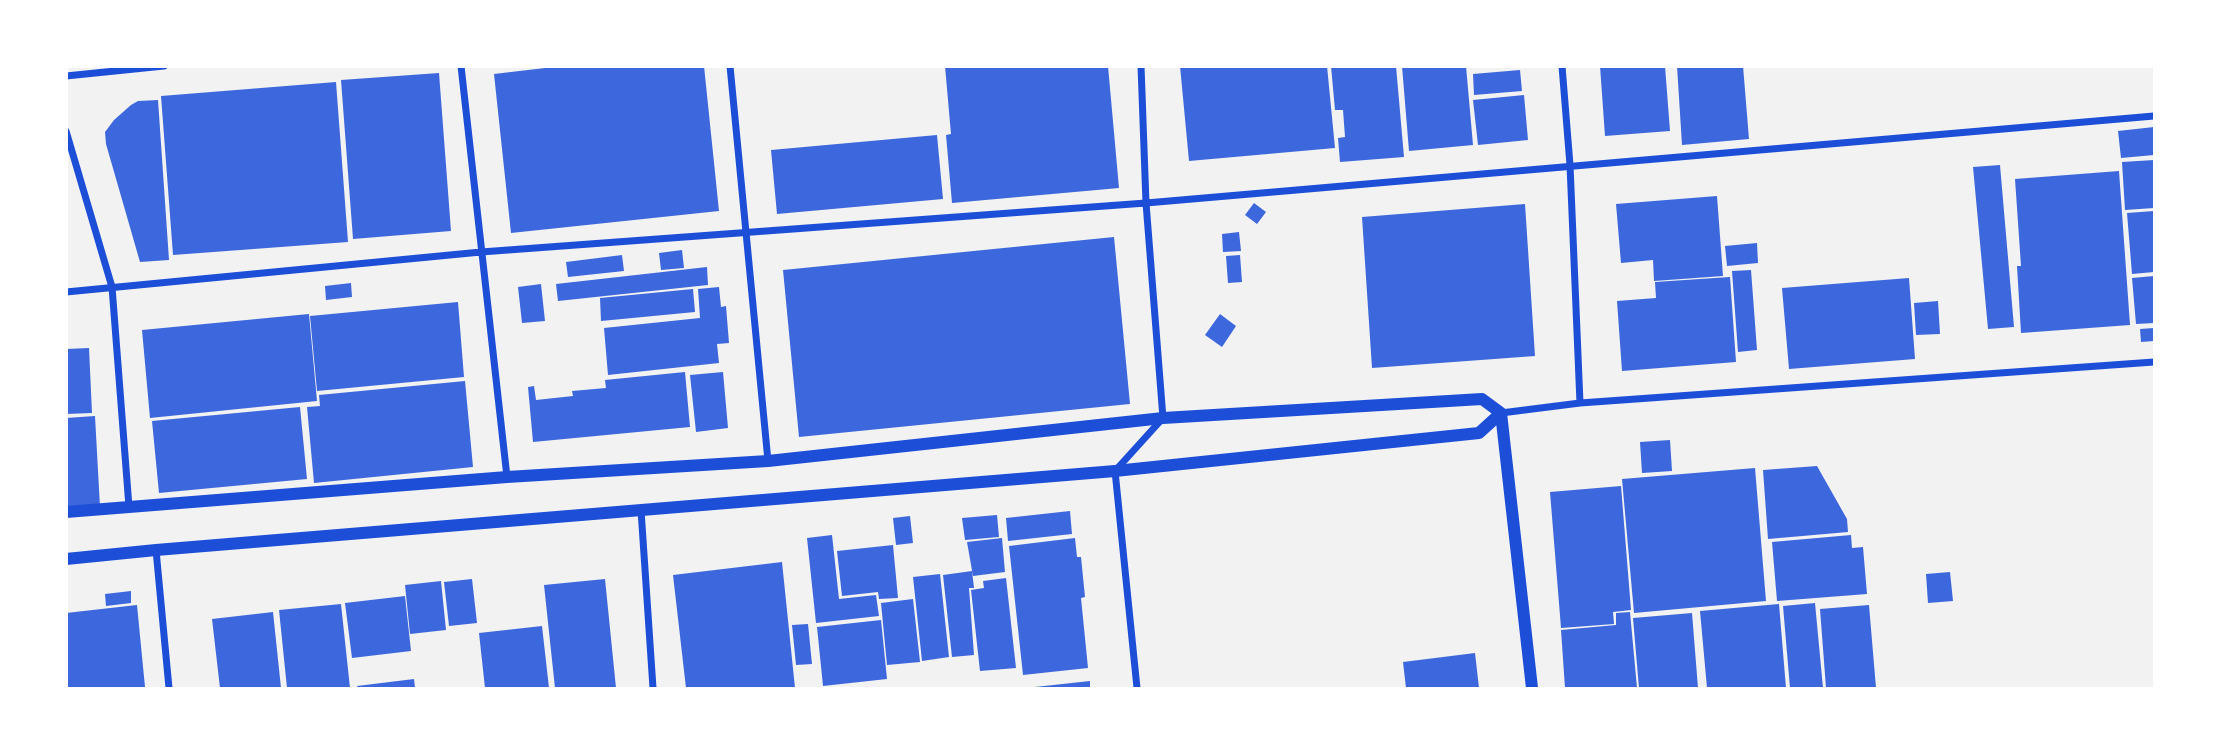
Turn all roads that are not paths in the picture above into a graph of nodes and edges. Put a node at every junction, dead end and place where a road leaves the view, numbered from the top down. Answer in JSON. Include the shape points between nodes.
{"nodes":[{"id":1,"x":164,"y":66,"type":"edge"},
{"id":2,"x":461,"y":66,"type":"edge"},
{"id":3,"x":730,"y":66,"type":"edge"},
{"id":4,"x":1141,"y":66,"type":"edge"},
{"id":5,"x":1562,"y":66,"type":"edge"},
{"id":6,"x":66,"y":76,"type":"edge"},
{"id":7,"x":2154,"y":116,"type":"edge"},
{"id":8,"x":66,"y":131,"type":"edge"},
{"id":9,"x":1570,"y":165,"type":"junction"},
{"id":10,"x":1146,"y":202,"type":"junction"},
{"id":11,"x":745,"y":231,"type":"junction"},
{"id":12,"x":481,"y":252,"type":"junction"},
{"id":13,"x":111,"y":287,"type":"junction"},
{"id":14,"x":66,"y":292,"type":"edge"},
{"id":15,"x":2154,"y":362,"type":"edge"},
{"id":16,"x":1580,"y":403,"type":"junction"},
{"id":17,"x":1501,"y":413,"type":"junction"},
{"id":18,"x":1163,"y":418,"type":"junction"},
{"id":19,"x":768,"y":461,"type":"junction"},
{"id":20,"x":1115,"y":471,"type":"junction"},
{"id":21,"x":507,"y":477,"type":"junction"},
{"id":22,"x":129,"y":506,"type":"junction"},
{"id":23,"x":640,"y":510,"type":"junction"},
{"id":24,"x":66,"y":512,"type":"edge"},
{"id":25,"x":156,"y":550,"type":"junction"},
{"id":26,"x":66,"y":559,"type":"edge"},
{"id":27,"x":169,"y":688,"type":"edge"},
{"id":28,"x":653,"y":688,"type":"edge"},
{"id":29,"x":1137,"y":688,"type":"edge"},
{"id":30,"x":1532,"y":688,"type":"edge"}],
"edges":[{"from":1,"to":6,"type":"street"},
{"from":2,"to":12,"type":"street"},
{"from":3,"to":11,"type":"street"},
{"from":4,"to":10,"type":"street"},
{"from":5,"to":9,"type":"street"},
{"from":7,"to":9,"type":"street"},
{"from":8,"to":13,"type":"street"},
{"from":9,"to":10,"type":"street"},
{"from":9,"to":16,"type":"street"},
{"from":10,"to":11,"type":"street"},
{"from":10,"to":18,"type":"street"},
{"from":11,"to":12,"type":"street"},
{"from":11,"to":19,"type":"street"},
{"from":12,"to":13,"type":"street"},
{"from":12,"to":21,"type":"street"},
{"from":13,"to":14,"type":"street"},
{"from":13,"to":22,"type":"street"},
{"from":15,"to":16,"type":"street"},
{"from":16,"to":17,"type":"street"},
{"from":17,"to":18,"type":"street","via":[[1482,399]]},
{"from":17,"to":20,"type":"street","via":[[1479,433]]},
{"from":17,"to":30,"type":"street"},
{"from":18,"to":19,"type":"street"},
{"from":18,"to":20,"type":"street"},
{"from":19,"to":21,"type":"street"},
{"from":20,"to":23,"type":"street"},
{"from":20,"to":29,"type":"street"},
{"from":21,"to":22,"type":"street"},
{"from":22,"to":24,"type":"street"},
{"from":23,"to":25,"type":"street"},
{"from":23,"to":28,"type":"street"},
{"from":25,"to":26,"type":"street"},
{"from":25,"to":27,"type":"street"}]}
